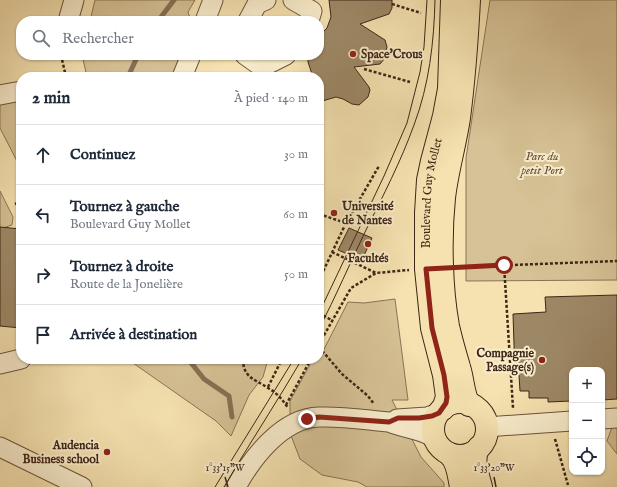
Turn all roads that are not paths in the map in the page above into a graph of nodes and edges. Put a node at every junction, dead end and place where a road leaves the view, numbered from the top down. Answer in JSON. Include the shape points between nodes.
{"nodes":[{"id":1,"x":74,"y":0,"type":"edge"},
{"id":2,"x":213,"y":0,"type":"edge"},
{"id":3,"x":266,"y":0,"type":"edge"},
{"id":4,"x":293,"y":0,"type":"edge"},
{"id":5,"x":452,"y":0,"type":"edge"},
{"id":6,"x":469,"y":0,"type":"edge"},
{"id":7,"x":69,"y":16,"type":"edge"},
{"id":8,"x":207,"y":16,"type":"edge"},
{"id":9,"x":251,"y":16,"type":"edge"},
{"id":10,"x":310,"y":16,"type":"edge"},
{"id":11,"x":189,"y":60,"type":"edge"},
{"id":12,"x":252,"y":60,"type":"edge"},
{"id":13,"x":276,"y":60,"type":"edge"},
{"id":14,"x":184,"y":72,"type":"edge"},
{"id":15,"x":16,"y":92,"type":"edge"},
{"id":16,"x":0,"y":95,"type":"edge"},
{"id":17,"x":434,"y":269,"type":"junction"},
{"id":18,"x":16,"y":360,"type":"edge"},
{"id":19,"x":0,"y":364,"type":"edge"},
{"id":20,"x":469,"y":404,"type":"junction"},
{"id":21,"x":441,"y":411,"type":"junction"},
{"id":22,"x":617,"y":418,"type":"edge"},
{"id":23,"x":605,"y":419,"type":"edge"},
{"id":24,"x":569,"y":421,"type":"edge"},
{"id":25,"x":389,"y":422,"type":"junction"},
{"id":26,"x":483,"y":437,"type":"junction"},
{"id":27,"x":434,"y":438,"type":"junction"},
{"id":28,"x":0,"y":447,"type":"edge"},
{"id":29,"x":449,"y":454,"type":"junction"},
{"id":30,"x":82,"y":487,"type":"edge"},
{"id":31,"x":236,"y":487,"type":"edge"},
{"id":32,"x":461,"y":487,"type":"edge"},
{"id":33,"x":481,"y":487,"type":"edge"}],
"edges":[{"from":1,"to":7,"type":"street"},
{"from":2,"to":8,"type":"street"},
{"from":3,"to":9,"type":"street","via":[[257,4]]},
{"from":4,"to":10,"type":"street","via":[[312,11]]},
{"from":5,"to":17,"type":"main road","name":"Boulevard Guy Mollet","via":[[448,96],[428,180],[426,213]]},
{"from":6,"to":17,"type":"main road","name":"Boulevard Guy Mollet","via":[[462,90]]},
{"from":11,"to":14,"type":"street"},
{"from":12,"to":13,"type":"street","via":[[262,67]]},
{"from":15,"to":16,"type":"street"},
{"from":17,"to":20,"type":"main road","name":"Boulevard Guy Mollet","via":[[463,380],[465,398]]},
{"from":17,"to":21,"type":"main road","name":"Boulevard Guy Mollet","via":[[432,328],[447,397]]},
{"from":18,"to":19,"type":"street"},
{"from":20,"to":21,"type":"main road","via":[[455,403]]},
{"from":20,"to":26,"type":"main road","via":[[476,408],[485,420]]},
{"from":21,"to":25,"type":"street","via":[[427,417],[398,418]]},
{"from":21,"to":27,"type":"main road","via":[[433,425]]},
{"from":22,"to":23,"type":"street"},
{"from":24,"to":26,"type":"street","via":[[514,425]]},
{"from":25,"to":27,"type":"street","via":[[424,431]]},
{"from":25,"to":31,"type":"street","via":[[319,417],[296,423],[274,437],[243,474]]},
{"from":26,"to":29,"type":"main road","via":[[470,454]]},
{"from":26,"to":33,"type":"main road","via":[[476,452]]},
{"from":27,"to":29,"type":"main road","via":[[438,446]]},
{"from":28,"to":30,"type":"street"},
{"from":29,"to":32,"type":"main road","via":[[455,463]]}]}
